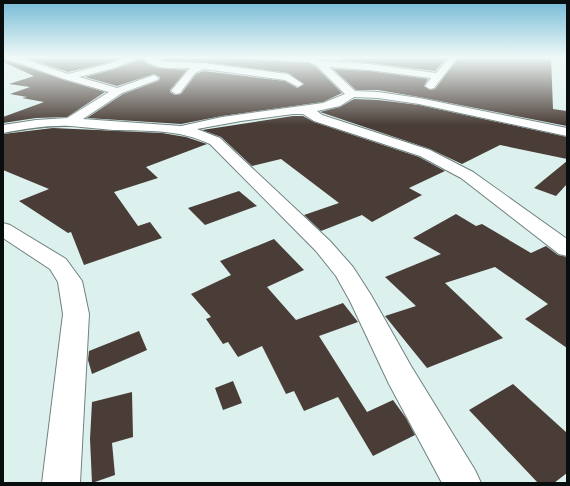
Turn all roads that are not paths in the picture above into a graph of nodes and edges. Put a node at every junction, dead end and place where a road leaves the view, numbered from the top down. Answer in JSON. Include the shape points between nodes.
{"nodes":[{"id":1,"x":74,"y":80,"type":"edge"},
{"id":2,"x":149,"y":80,"type":"edge"},
{"id":3,"x":185,"y":80,"type":"edge"},
{"id":4,"x":292,"y":80,"type":"edge"},
{"id":5,"x":338,"y":80,"type":"edge"},
{"id":6,"x":436,"y":80,"type":"edge"},
{"id":7,"x":298,"y":84,"type":"dead end"},
{"id":8,"x":118,"y":91,"type":"junction"},
{"id":9,"x":176,"y":91,"type":"dead end"},
{"id":10,"x":352,"y":94,"type":"junction"},
{"id":11,"x":419,"y":102,"type":"junction"},
{"id":12,"x":304,"y":110,"type":"junction"},
{"id":13,"x":70,"y":122,"type":"junction"},
{"id":14,"x":3,"y":129,"type":"edge"},
{"id":15,"x":184,"y":130,"type":"junction"},
{"id":16,"x":567,"y":132,"type":"edge"},
{"id":17,"x":3,"y":229,"type":"edge"},
{"id":18,"x":567,"y":249,"type":"edge"},
{"id":19,"x":61,"y":483,"type":"edge"},
{"id":20,"x":462,"y":483,"type":"edge"}],
"edges":[{"from":1,"to":8,"type":"street"},
{"from":2,"to":8,"type":"street"},
{"from":3,"to":9,"type":"street"},
{"from":4,"to":7,"type":"street"},
{"from":5,"to":10,"type":"street"},
{"from":6,"to":11,"type":"street"},
{"from":8,"to":13,"type":"street"},
{"from":10,"to":11,"type":"street","via":[[378,95]]},
{"from":10,"to":12,"type":"street","via":[[333,104]]},
{"from":11,"to":16,"type":"street"},
{"from":12,"to":15,"type":"street","via":[[188,127]]},
{"from":12,"to":18,"type":"street","via":[[318,118],[425,153],[467,175]]},
{"from":13,"to":14,"type":"street"},
{"from":13,"to":15,"type":"street"},
{"from":15,"to":20,"type":"street","via":[[196,132],[215,141],[345,272]]},
{"from":17,"to":19,"type":"street","via":[[58,264],[70,281],[76,314]]}]}
